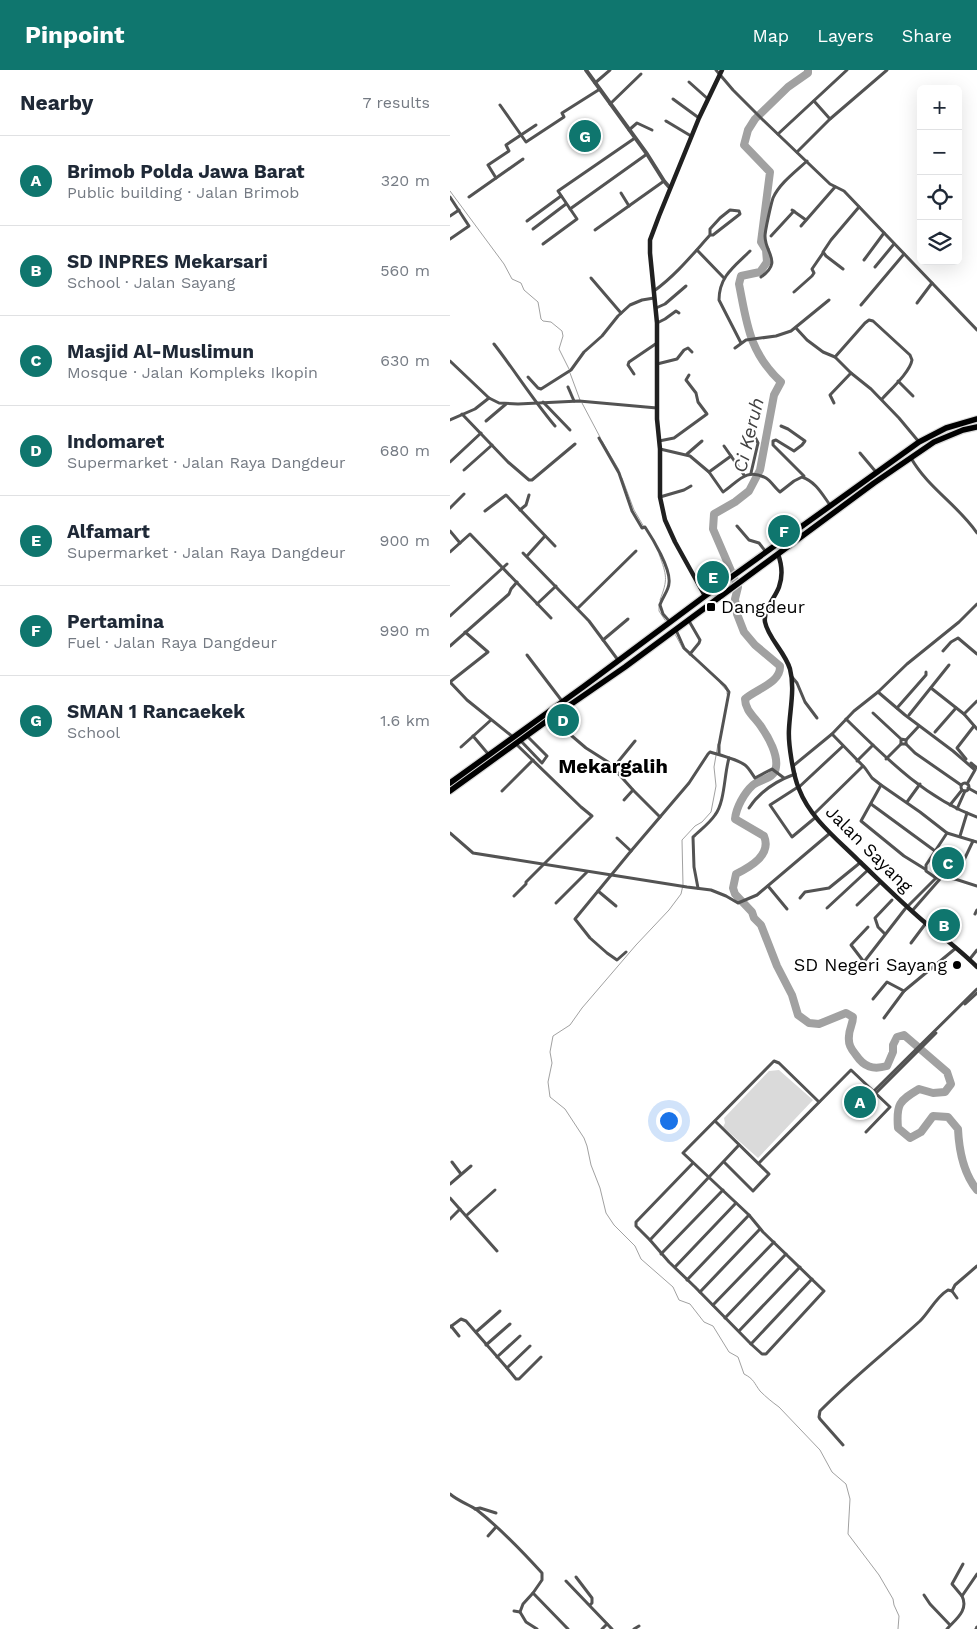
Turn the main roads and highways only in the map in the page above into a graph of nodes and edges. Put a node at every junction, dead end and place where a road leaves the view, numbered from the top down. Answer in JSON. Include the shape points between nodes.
{"nodes":[{"id":1,"x":721,"y":72,"type":"edge"},
{"id":2,"x":977,"y":419,"type":"edge"},
{"id":3,"x":977,"y":427,"type":"edge"},
{"id":4,"x":778,"y":554,"type":"junction"},
{"id":5,"x":705,"y":596,"type":"junction"},
{"id":6,"x":516,"y":740,"type":"junction"},
{"id":7,"x":450,"y":783,"type":"edge"},
{"id":8,"x":450,"y":791,"type":"edge"},
{"id":9,"x":977,"y":967,"type":"edge"}],
"edges":[{"from":1,"to":5,"type":"main road","via":[[691,136],[650,240],[657,323],[660,497],[665,520]]},
{"from":2,"to":5,"type":"highway","via":[[946,428],[919,442]]},
{"from":3,"to":4,"type":"highway","via":[[941,438]]},
{"from":4,"to":6,"type":"highway","via":[[675,631]]},
{"from":4,"to":9,"type":"main road","name":"Jalan Sayang","via":[[781,581],[765,621],[790,668],[792,684],[788,730],[798,787],[829,834]]},
{"from":5,"to":6,"type":"highway"},
{"from":6,"to":7,"type":"highway"},
{"from":6,"to":8,"type":"highway"}]}
